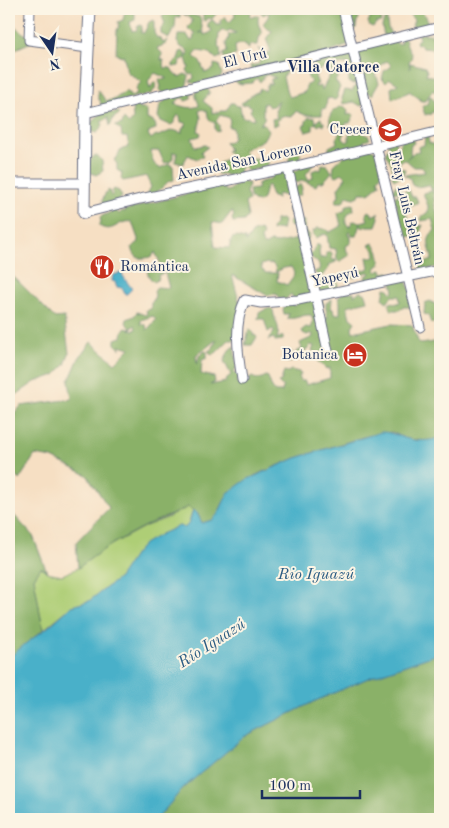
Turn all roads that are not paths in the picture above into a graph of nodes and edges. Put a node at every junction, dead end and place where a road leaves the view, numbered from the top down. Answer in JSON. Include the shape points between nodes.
{"nodes":[{"id":1,"x":30,"y":9,"type":"edge"},
{"id":2,"x":92,"y":9,"type":"edge"},
{"id":3,"x":343,"y":9,"type":"edge"},
{"id":4,"x":440,"y":27,"type":"edge"},
{"id":5,"x":352,"y":47,"type":"junction"},
{"id":6,"x":88,"y":48,"type":"junction"},
{"id":7,"x":85,"y":113,"type":"junction"},
{"id":8,"x":440,"y":131,"type":"edge"},
{"id":9,"x":376,"y":146,"type":"junction"},
{"id":10,"x":288,"y":168,"type":"junction"},
{"id":11,"x":9,"y":183,"type":"edge"},
{"id":12,"x":84,"y":183,"type":"junction"},
{"id":13,"x":84,"y":213,"type":"joint"},
{"id":14,"x":440,"y":270,"type":"edge"},
{"id":15,"x":408,"y":276,"type":"junction"},
{"id":16,"x":317,"y":296,"type":"junction"},
{"id":17,"x":420,"y":327,"type":"dead end"},
{"id":18,"x":328,"y":351,"type":"dead end"},
{"id":19,"x":242,"y":380,"type":"dead end"}],
"edges":[{"from":1,"to":6,"type":"street","via":[[29,40]]},
{"from":2,"to":6,"type":"main road"},
{"from":3,"to":5,"type":"street","name":"Fray Luis Beltrán"},
{"from":4,"to":5,"type":"street","name":"El Urú"},
{"from":5,"to":7,"type":"street","name":"El Urú"},
{"from":5,"to":9,"type":"street","name":"Fray Luis Beltrán"},
{"from":6,"to":7,"type":"main road"},
{"from":7,"to":12,"type":"main road"},
{"from":8,"to":9,"type":"street","name":"Avenida San Lorenzo"},
{"from":9,"to":10,"type":"street","name":"Avenida San Lorenzo"},
{"from":9,"to":15,"type":"street","name":"Fray Luis Beltrán"},
{"from":10,"to":13,"type":"street","name":"Avenida San Lorenzo"},
{"from":10,"to":16,"type":"street"},
{"from":11,"to":12,"type":"street"},
{"from":12,"to":13,"type":"main road"},
{"from":14,"to":15,"type":"street","name":"Yapeyú"},
{"from":15,"to":16,"type":"street","name":"Yapeyú"},
{"from":15,"to":17,"type":"street","name":"Fray Luis Beltrán"},
{"from":16,"to":18,"type":"street"},
{"from":16,"to":19,"type":"street","name":"Yapeyú","via":[[261,303],[245,300],[240,310],[237,346]]}]}
